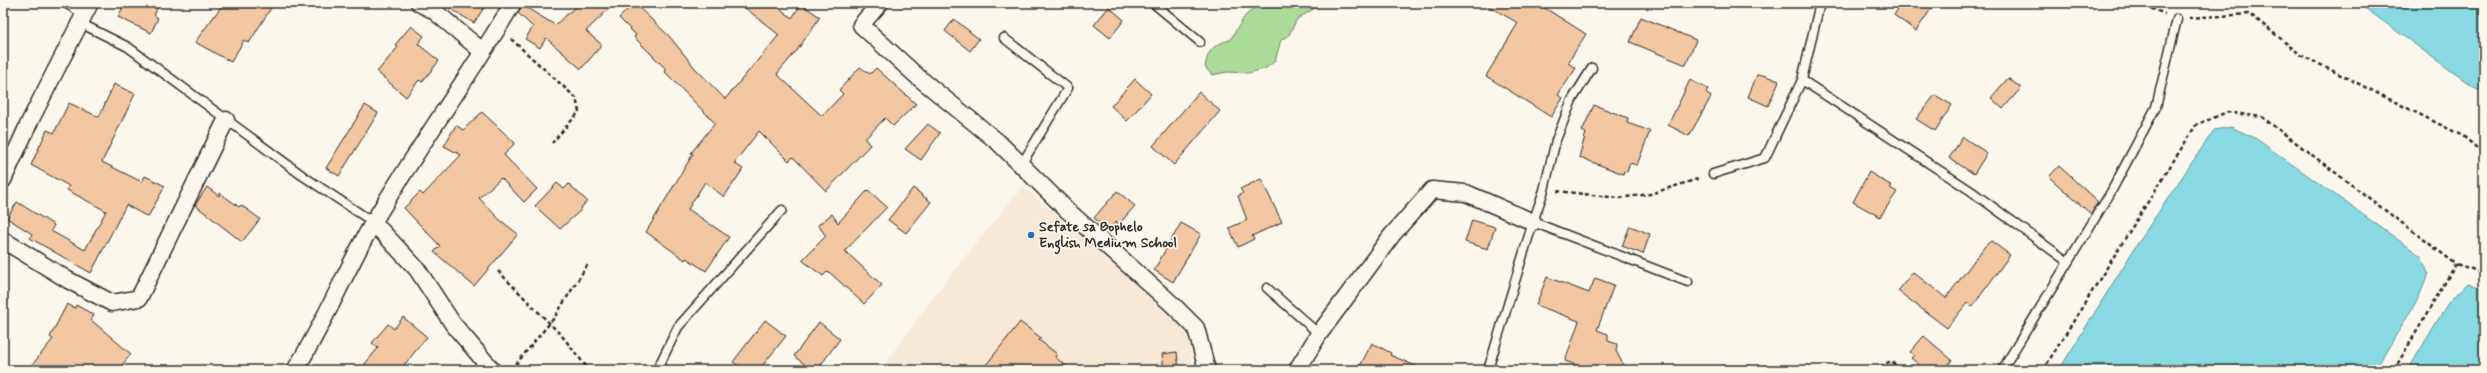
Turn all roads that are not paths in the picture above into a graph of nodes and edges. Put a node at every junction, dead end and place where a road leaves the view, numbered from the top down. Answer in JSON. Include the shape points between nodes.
{"nodes":[{"id":1,"x":65,"y":3,"type":"edge"},
{"id":2,"x":419,"y":3,"type":"edge"},
{"id":3,"x":513,"y":3,"type":"edge"},
{"id":4,"x":880,"y":3,"type":"edge"},
{"id":5,"x":1153,"y":3,"type":"edge"},
{"id":6,"x":1820,"y":3,"type":"edge"},
{"id":7,"x":85,"y":13,"type":"edge"},
{"id":8,"x":2177,"y":19,"type":"road end"},
{"id":9,"x":1004,"y":38,"type":"dead end"},
{"id":10,"x":1200,"y":42,"type":"dead end"},
{"id":11,"x":482,"y":51,"type":"junction"},
{"id":12,"x":1592,"y":68,"type":"dead end"},
{"id":13,"x":1802,"y":80,"type":"junction"},
{"id":14,"x":226,"y":120,"type":"junction"},
{"id":15,"x":1021,"y":165,"type":"junction"},
{"id":16,"x":1713,"y":174,"type":"road end"},
{"id":17,"x":3,"y":180,"type":"edge"},
{"id":18,"x":782,"y":210,"type":"dead end"},
{"id":19,"x":373,"y":222,"type":"junction"},
{"id":20,"x":1532,"y":222,"type":"junction"},
{"id":21,"x":3,"y":240,"type":"edge"},
{"id":22,"x":2068,"y":262,"type":"junction"},
{"id":23,"x":1688,"y":282,"type":"dead end"},
{"id":24,"x":1267,"y":288,"type":"dead end"},
{"id":25,"x":1319,"y":334,"type":"junction"},
{"id":26,"x":1301,"y":369,"type":"edge"},
{"id":27,"x":295,"y":370,"type":"edge"},
{"id":28,"x":492,"y":370,"type":"edge"},
{"id":29,"x":657,"y":370,"type":"edge"},
{"id":30,"x":1207,"y":370,"type":"edge"},
{"id":31,"x":1488,"y":370,"type":"edge"},
{"id":32,"x":2002,"y":370,"type":"edge"}],
"edges":[{"from":1,"to":7,"type":"lane"},
{"from":2,"to":11,"type":"street","via":[[433,10]]},
{"from":3,"to":11,"type":"street"},
{"from":4,"to":15,"type":"street","via":[[861,25],[918,77],[998,142]]},
{"from":5,"to":10,"type":"lane"},
{"from":6,"to":13,"type":"lane"},
{"from":7,"to":14,"type":"lane"},
{"from":7,"to":17,"type":"street","via":[[30,120]]},
{"from":8,"to":22,"type":"lane","via":[[2156,107],[2111,192]]},
{"from":9,"to":15,"type":"lane","via":[[1068,88]]},
{"from":11,"to":19,"type":"street"},
{"from":12,"to":20,"type":"lane","via":[[1572,100],[1556,140],[1544,190]]},
{"from":13,"to":16,"type":"lane","via":[[1765,158]]},
{"from":13,"to":22,"type":"lane","via":[[1972,191]]},
{"from":14,"to":19,"type":"lane","via":[[303,176]]},
{"from":14,"to":21,"type":"street","via":[[139,298],[112,303],[68,280]]},
{"from":15,"to":30,"type":"street","via":[[1196,328]]},
{"from":18,"to":29,"type":"lane","via":[[678,327]]},
{"from":19,"to":27,"type":"street","via":[[309,348]]},
{"from":19,"to":28,"type":"street","via":[[417,269],[453,324]]},
{"from":20,"to":23,"type":"lane"},
{"from":20,"to":25,"type":"street","via":[[1466,193],[1432,190],[1392,235]]},
{"from":20,"to":31,"type":"lane"},
{"from":22,"to":32,"type":"lane"},
{"from":24,"to":25,"type":"lane"},
{"from":25,"to":26,"type":"street"}]}
